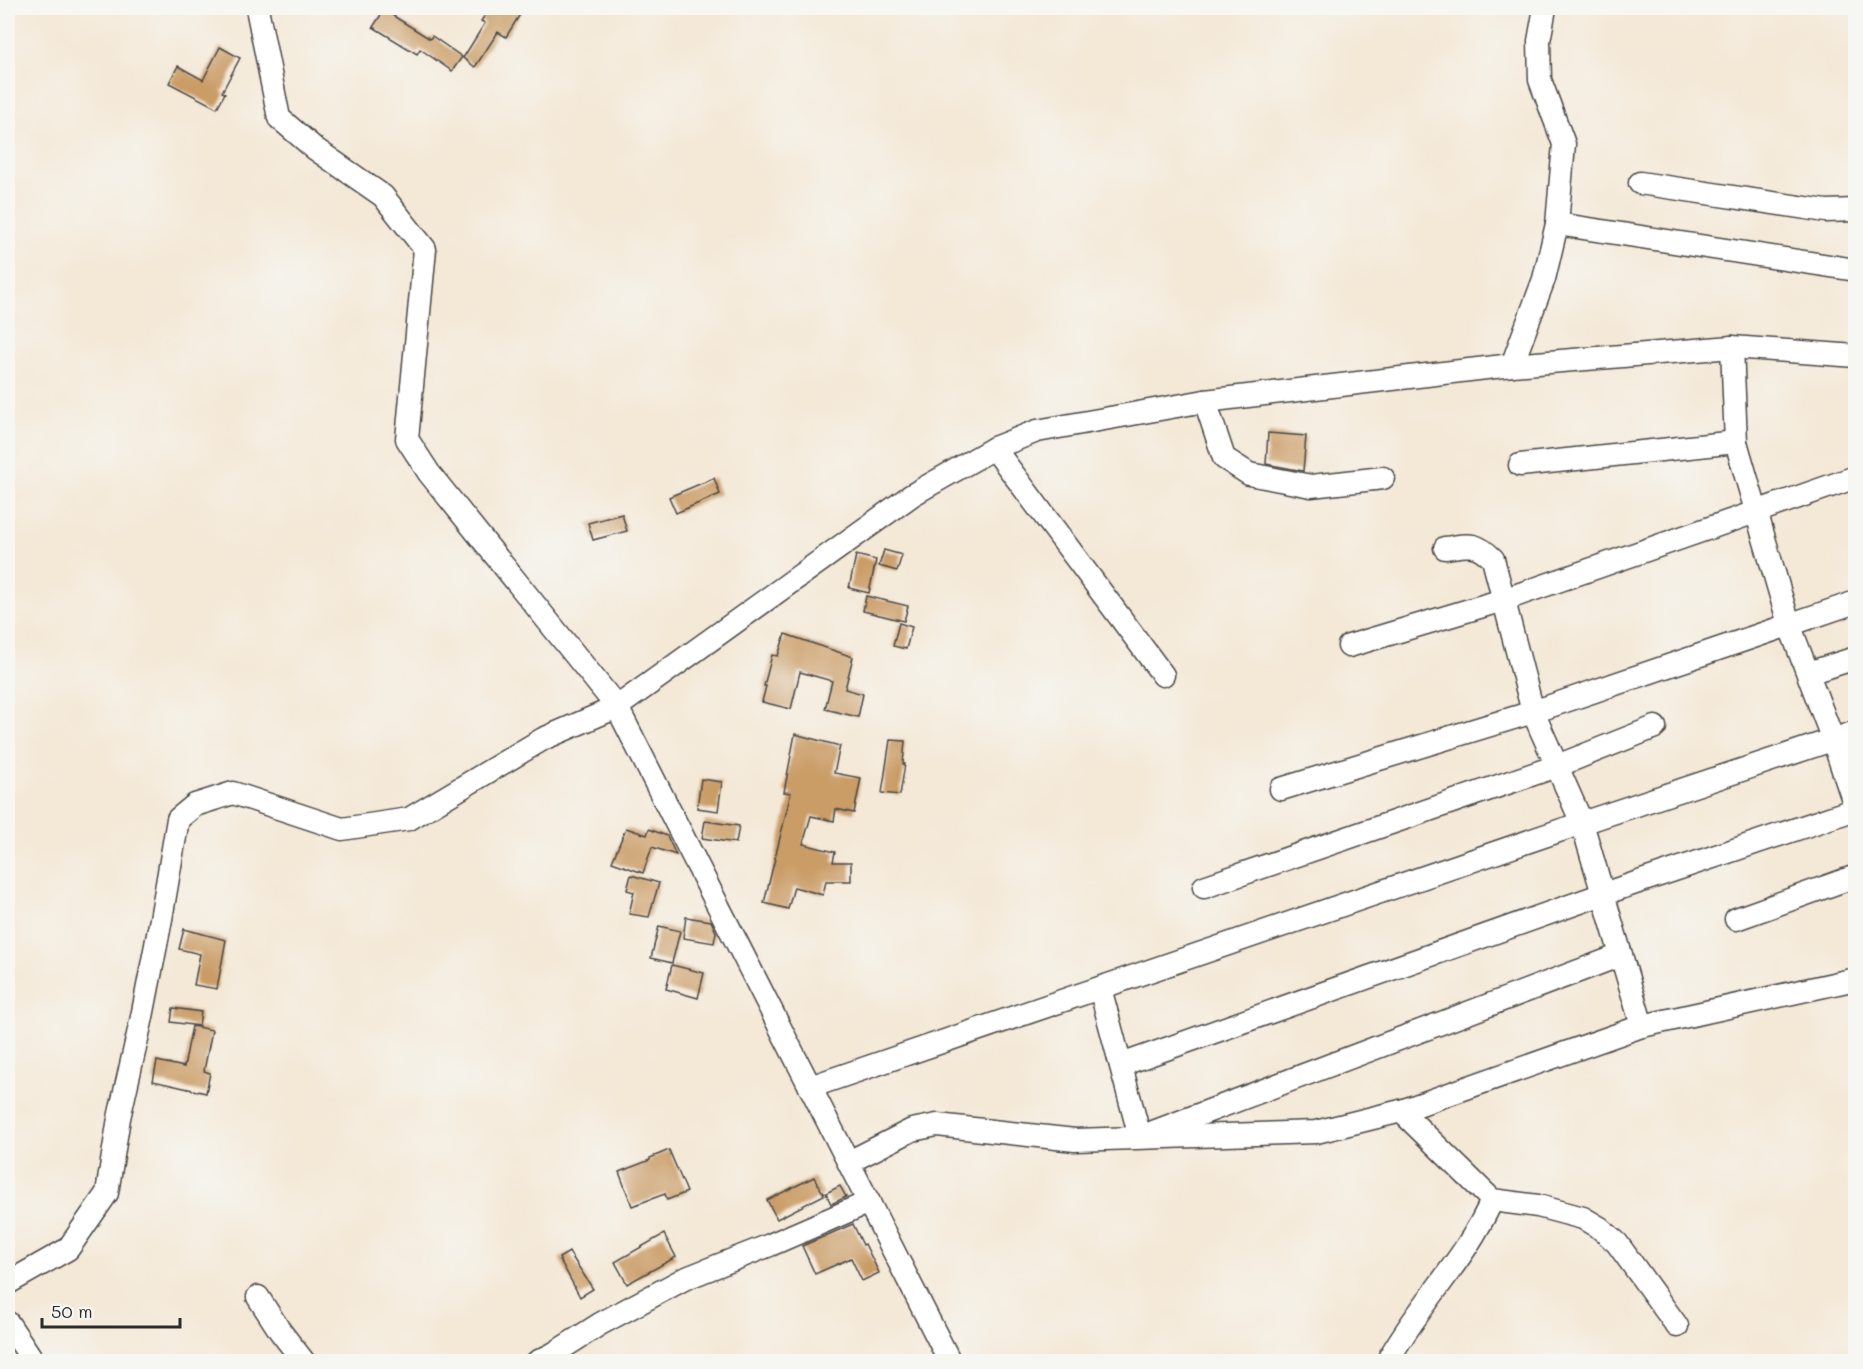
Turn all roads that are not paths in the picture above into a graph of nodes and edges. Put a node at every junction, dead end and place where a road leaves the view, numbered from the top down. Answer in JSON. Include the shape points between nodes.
{"nodes":[{"id":1,"x":257,"y":8,"type":"edge"},
{"id":2,"x":1545,"y":8,"type":"edge"},
{"id":3,"x":1640,"y":183,"type":"dead end"},
{"id":4,"x":1856,"y":210,"type":"edge"},
{"id":5,"x":1557,"y":224,"type":"junction"},
{"id":6,"x":1856,"y":270,"type":"edge"},
{"id":7,"x":1732,"y":347,"type":"junction"},
{"id":8,"x":1856,"y":356,"type":"edge"},
{"id":9,"x":1512,"y":365,"type":"junction"},
{"id":10,"x":1205,"y":401,"type":"junction"},
{"id":11,"x":1736,"y":442,"type":"junction"},
{"id":12,"x":994,"y":448,"type":"junction"},
{"id":13,"x":1520,"y":465,"type":"dead end"},
{"id":14,"x":1856,"y":477,"type":"edge"},
{"id":15,"x":1383,"y":478,"type":"dead end"},
{"id":16,"x":1756,"y":513,"type":"junction"},
{"id":17,"x":1444,"y":548,"type":"dead end"},
{"id":18,"x":1503,"y":600,"type":"junction"},
{"id":19,"x":1856,"y":602,"type":"edge"},
{"id":20,"x":1789,"y":624,"type":"junction"},
{"id":21,"x":1348,"y":646,"type":"dead end"},
{"id":22,"x":1856,"y":658,"type":"edge"},
{"id":23,"x":1808,"y":673,"type":"junction"},
{"id":24,"x":1163,"y":675,"type":"dead end"},
{"id":25,"x":617,"y":707,"type":"junction"},
{"id":26,"x":1533,"y":712,"type":"junction"},
{"id":27,"x":1655,"y":727,"type":"dead end"},
{"id":28,"x":1856,"y":732,"type":"edge"},
{"id":29,"x":1833,"y":740,"type":"junction"},
{"id":30,"x":1557,"y":766,"type":"junction"},
{"id":31,"x":1281,"y":789,"type":"dead end"},
{"id":32,"x":1855,"y":809,"type":"edge"},
{"id":33,"x":1582,"y":823,"type":"junction"},
{"id":34,"x":1856,"y":876,"type":"edge"},
{"id":35,"x":1204,"y":887,"type":"dead end"},
{"id":36,"x":1603,"y":894,"type":"junction"},
{"id":37,"x":1736,"y":919,"type":"dead end"},
{"id":38,"x":1621,"y":955,"type":"junction"},
{"id":39,"x":1856,"y":979,"type":"edge"},
{"id":40,"x":1100,"y":988,"type":"junction"},
{"id":41,"x":1642,"y":1026,"type":"junction"},
{"id":42,"x":1121,"y":1065,"type":"junction"},
{"id":43,"x":810,"y":1087,"type":"junction"},
{"id":44,"x":1401,"y":1111,"type":"junction"},
{"id":45,"x":1140,"y":1137,"type":"junction"},
{"id":46,"x":849,"y":1162,"type":"junction"},
{"id":47,"x":1492,"y":1200,"type":"junction"},
{"id":48,"x":869,"y":1202,"type":"junction"},
{"id":49,"x":8,"y":1283,"type":"edge"},
{"id":50,"x":258,"y":1297,"type":"dead end"},
{"id":51,"x":8,"y":1323,"type":"edge"},
{"id":52,"x":1677,"y":1326,"type":"dead end"},
{"id":53,"x":34,"y":1362,"type":"edge"},
{"id":54,"x":304,"y":1362,"type":"edge"},
{"id":55,"x":537,"y":1362,"type":"edge"},
{"id":56,"x":951,"y":1362,"type":"edge"},
{"id":57,"x":1387,"y":1362,"type":"edge"}],
"edges":[{"from":1,"to":25,"type":"street","via":[[279,118],[383,196],[425,249],[407,439],[429,473]]},
{"from":2,"to":5,"type":"street","via":[[1539,41],[1540,80],[1564,144]]},
{"from":3,"to":4,"type":"street","via":[[1826,211]]},
{"from":5,"to":6,"type":"street"},
{"from":5,"to":9,"type":"street","via":[[1544,279]]},
{"from":7,"to":8,"type":"street"},
{"from":7,"to":9,"type":"street"},
{"from":7,"to":11,"type":"street"},
{"from":9,"to":10,"type":"street"},
{"from":10,"to":12,"type":"street","via":[[1037,431]]},
{"from":10,"to":15,"type":"street","via":[[1224,458],[1249,474],[1311,486]]},
{"from":11,"to":13,"type":"street"},
{"from":11,"to":16,"type":"street"},
{"from":12,"to":24,"type":"street"},
{"from":12,"to":25,"type":"street","via":[[912,495]]},
{"from":14,"to":16,"type":"street"},
{"from":16,"to":18,"type":"street"},
{"from":16,"to":20,"type":"street"},
{"from":17,"to":18,"type":"street","via":[[1471,544],[1485,551],[1493,559]]},
{"from":18,"to":21,"type":"street"},
{"from":18,"to":26,"type":"street"},
{"from":19,"to":20,"type":"street"},
{"from":20,"to":23,"type":"street"},
{"from":20,"to":26,"type":"street"},
{"from":22,"to":23,"type":"street"},
{"from":23,"to":29,"type":"street"},
{"from":25,"to":43,"type":"street"},
{"from":25,"to":49,"type":"street","via":[[543,739],[409,819],[342,829],[233,793],[195,805],[178,819],[107,1193],[68,1249]]},
{"from":26,"to":30,"type":"street"},
{"from":26,"to":31,"type":"street"},
{"from":27,"to":30,"type":"street"},
{"from":28,"to":29,"type":"street"},
{"from":29,"to":32,"type":"street"},
{"from":29,"to":33,"type":"street"},
{"from":30,"to":33,"type":"street"},
{"from":30,"to":35,"type":"street"},
{"from":32,"to":36,"type":"street"},
{"from":33,"to":36,"type":"street"},
{"from":33,"to":40,"type":"street"},
{"from":34,"to":37,"type":"street"},
{"from":36,"to":38,"type":"street"},
{"from":36,"to":42,"type":"street"},
{"from":38,"to":41,"type":"street"},
{"from":38,"to":45,"type":"street"},
{"from":39,"to":41,"type":"street"},
{"from":40,"to":42,"type":"street"},
{"from":40,"to":43,"type":"street"},
{"from":41,"to":44,"type":"street"},
{"from":42,"to":45,"type":"street"},
{"from":43,"to":46,"type":"street"},
{"from":44,"to":45,"type":"street","via":[[1316,1132]]},
{"from":44,"to":47,"type":"street"},
{"from":45,"to":46,"type":"street","via":[[1075,1140],[937,1125],[912,1130]]},
{"from":46,"to":48,"type":"street"},
{"from":47,"to":52,"type":"street","via":[[1550,1209],[1583,1218],[1600,1228],[1617,1243]]},
{"from":47,"to":57,"type":"street","via":[[1466,1250],[1398,1341]]},
{"from":48,"to":55,"type":"street","via":[[684,1279]]},
{"from":48,"to":56,"type":"street"},
{"from":50,"to":54,"type":"street"},
{"from":51,"to":53,"type":"street"}]}
